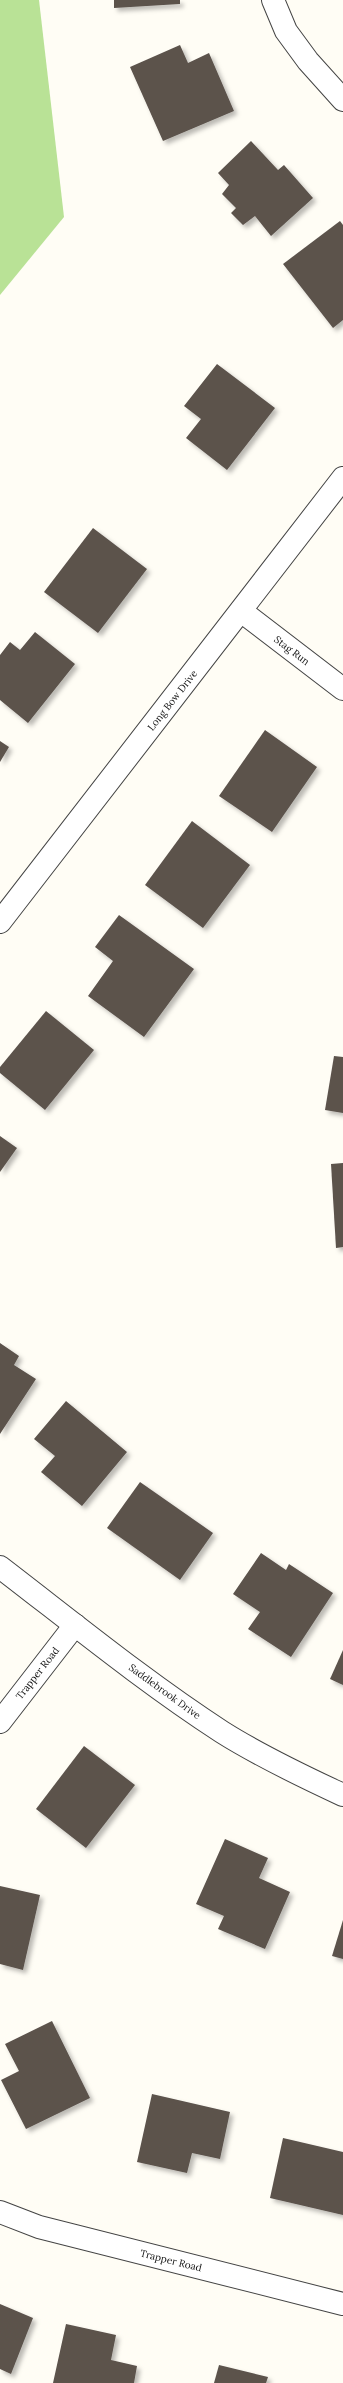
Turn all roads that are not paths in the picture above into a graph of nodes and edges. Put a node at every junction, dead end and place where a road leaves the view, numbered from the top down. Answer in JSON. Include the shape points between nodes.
{"nodes":[{"id":1,"x":274,"y":0,"type":"edge"},
{"id":2,"x":343,"y":100,"type":"edge"},
{"id":3,"x":343,"y":478,"type":"edge"},
{"id":4,"x":241,"y":611,"type":"junction"},
{"id":5,"x":343,"y":690,"type":"edge"},
{"id":6,"x":0,"y":922,"type":"edge"},
{"id":7,"x":0,"y":1567,"type":"edge"},
{"id":8,"x":75,"y":1625,"type":"junction"},
{"id":9,"x":0,"y":1722,"type":"edge"},
{"id":10,"x":343,"y":1795,"type":"edge"},
{"id":11,"x":0,"y":2212,"type":"edge"},
{"id":12,"x":343,"y":2304,"type":"edge"}],
"edges":[{"from":1,"to":2,"type":"street","via":[[286,31],[308,61]]},
{"from":3,"to":4,"type":"street","name":"Long Bow Drive"},
{"from":4,"to":5,"type":"street","name":"Stag Run"},
{"from":4,"to":6,"type":"street","name":"Long Bow Drive"},
{"from":7,"to":8,"type":"street","name":"Saddlebrook Drive"},
{"from":8,"to":9,"type":"street","name":"Trapper Road"},
{"from":8,"to":10,"type":"street","name":"Saddlebrook Drive","via":[[223,1732],[298,1774]]},
{"from":11,"to":12,"type":"street","name":"Trapper Road","via":[[38,2227]]}]}
